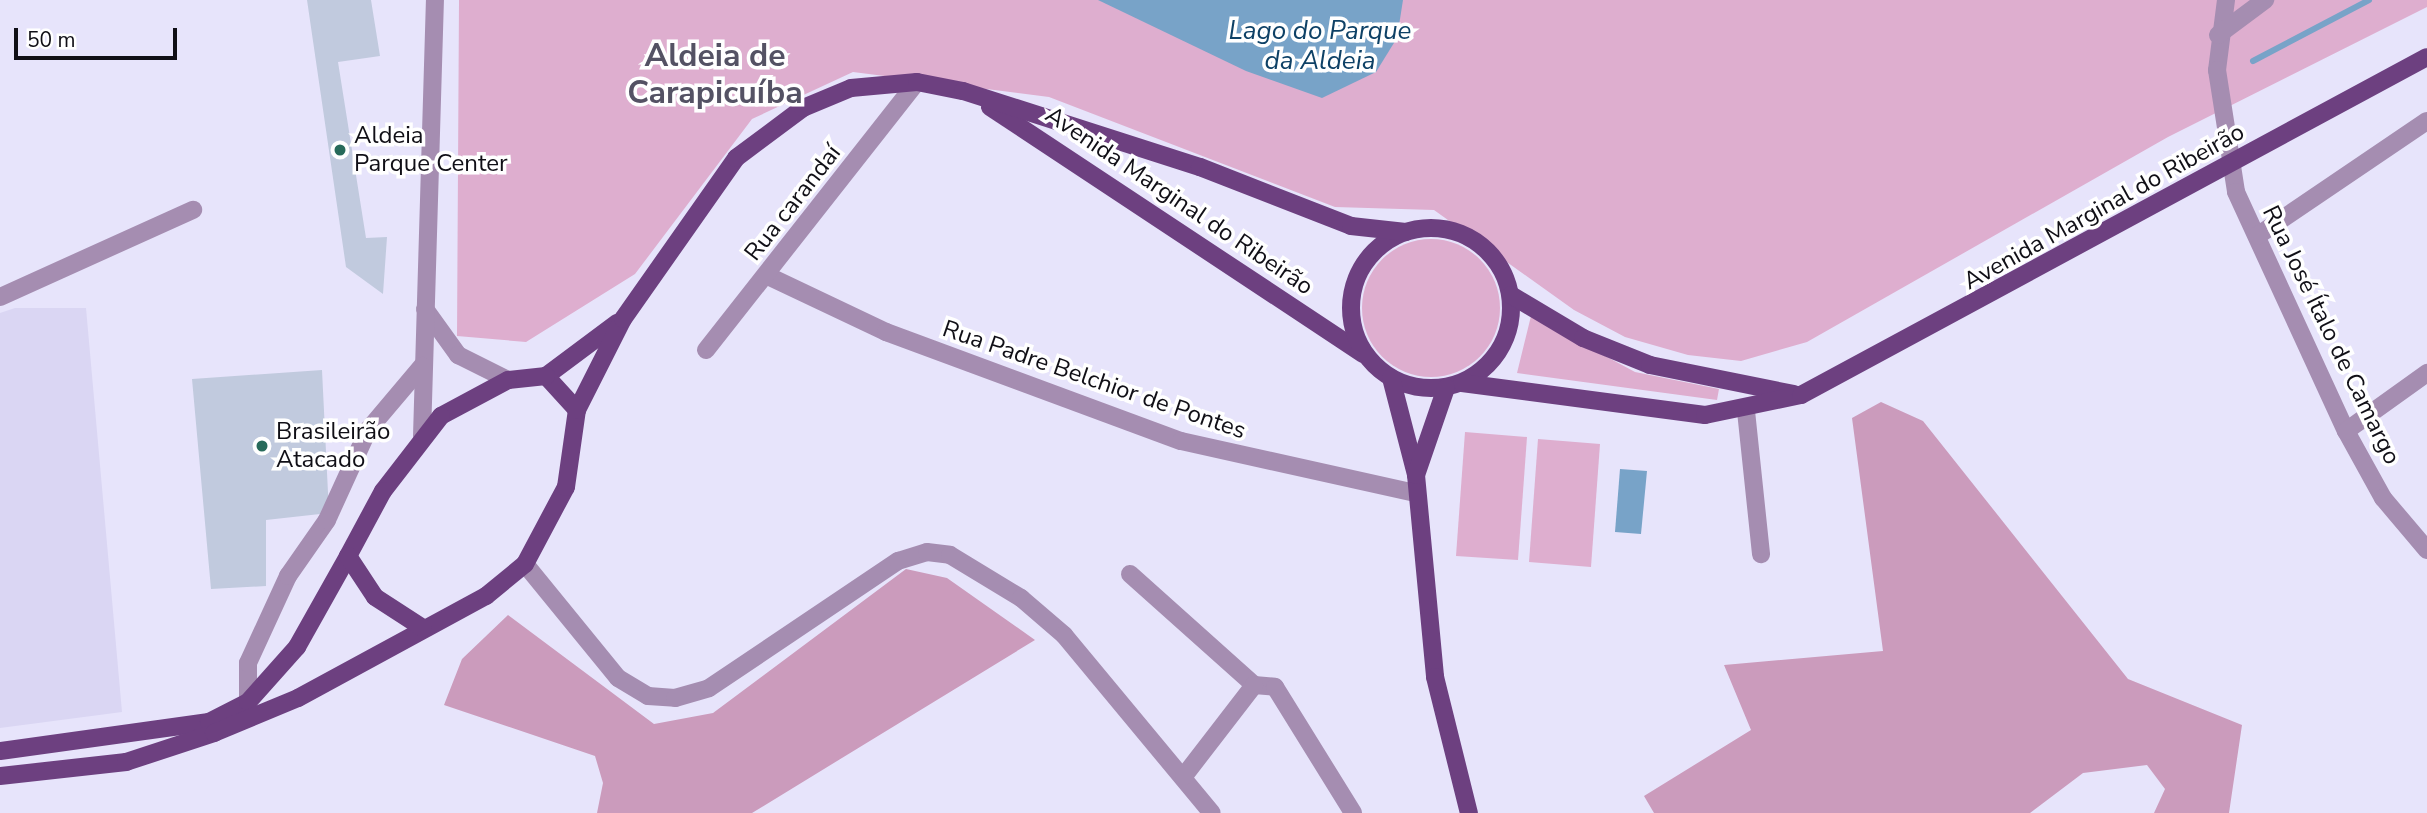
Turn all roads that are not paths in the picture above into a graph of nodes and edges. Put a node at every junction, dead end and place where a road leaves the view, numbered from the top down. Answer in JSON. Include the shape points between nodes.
{"nodes":[{"id":1,"x":435,"y":0,"type":"edge"},
{"id":2,"x":2226,"y":0,"type":"edge"},
{"id":3,"x":2265,"y":0,"type":"edge"},
{"id":4,"x":2218,"y":35,"type":"junction"},
{"id":5,"x":2427,"y":57,"type":"edge"},
{"id":6,"x":917,"y":82,"type":"junction"},
{"id":7,"x":963,"y":91,"type":"junction"},
{"id":8,"x":2427,"y":121,"type":"edge"},
{"id":9,"x":2228,"y":168,"type":"junction"},
{"id":10,"x":193,"y":210,"type":"dead end"},
{"id":11,"x":1406,"y":232,"type":"junction"},
{"id":12,"x":2257,"y":236,"type":"junction"},
{"id":13,"x":768,"y":275,"type":"junction"},
{"id":14,"x":1511,"y":295,"type":"junction"},
{"id":15,"x":0,"y":297,"type":"edge"},
{"id":16,"x":425,"y":309,"type":"junction"},
{"id":17,"x":623,"y":319,"type":"junction"},
{"id":18,"x":705,"y":350,"type":"dead end"},
{"id":19,"x":1367,"y":357,"type":"junction"},
{"id":20,"x":422,"y":366,"type":"junction"},
{"id":21,"x":2427,"y":373,"type":"edge"},
{"id":22,"x":546,"y":376,"type":"junction"},
{"id":23,"x":1391,"y":378,"type":"junction"},
{"id":24,"x":508,"y":380,"type":"junction"},
{"id":25,"x":1454,"y":385,"type":"junction"},
{"id":26,"x":1801,"y":394,"type":"junction"},
{"id":27,"x":577,"y":410,"type":"junction"},
{"id":28,"x":1746,"y":411,"type":"junction"},
{"id":29,"x":2346,"y":431,"type":"junction"},
{"id":30,"x":422,"y":436,"type":"junction"},
{"id":31,"x":1416,"y":484,"type":"junction"},
{"id":32,"x":2427,"y":550,"type":"edge"},
{"id":33,"x":1761,"y":554,"type":"dead end"},
{"id":34,"x":348,"y":556,"type":"junction"},
{"id":35,"x":525,"y":564,"type":"junction"},
{"id":36,"x":1129,"y":574,"type":"dead end"},
{"id":37,"x":423,"y":628,"type":"junction"},
{"id":38,"x":1254,"y":685,"type":"junction"},
{"id":39,"x":248,"y":702,"type":"junction"},
{"id":40,"x":0,"y":751,"type":"edge"},
{"id":41,"x":0,"y":776,"type":"edge"},
{"id":42,"x":1184,"y":776,"type":"junction"},
{"id":43,"x":1212,"y":813,"type":"edge"},
{"id":44,"x":1353,"y":813,"type":"edge"},
{"id":45,"x":1469,"y":813,"type":"edge"}],
"edges":[{"from":1,"to":16,"type":"street"},
{"from":2,"to":4,"type":"street","name":"Rua José Ítalo de Camargo"},
{"from":3,"to":4,"type":"street"},
{"from":4,"to":9,"type":"street","name":"Rua José Ítalo de Camargo"},
{"from":5,"to":9,"type":"main road","name":"Avenida Marginal do Ribeirão"},
{"from":6,"to":7,"type":"main road","name":"Avenida Marginal do Ribeirão"},
{"from":6,"to":13,"type":"street","name":"Rua carandaí"},
{"from":6,"to":17,"type":"main road","name":"Avenida Marginal do Ribeirão","via":[[851,88],[768,130],[711,188]]},
{"from":7,"to":11,"type":"main road","name":"Avenida Marginal do Ribeirão","via":[[1200,167],[1351,226]]},
{"from":7,"to":19,"type":"main road","name":"Avenida Marginal do Ribeirão","via":[[1069,154]]},
{"from":8,"to":12,"type":"street"},
{"from":9,"to":12,"type":"street","name":"Rua José Ítalo de Camargo"},
{"from":9,"to":26,"type":"main road","name":"Avenida Marginal do Ribeirão"},
{"from":10,"to":15,"type":"street"},
{"from":11,"to":14,"type":"main road","name":"Avenida Marginal do Ribeirão","via":[[1456,232],[1479,243],[1494,257]]},
{"from":11,"to":19,"type":"main road","name":"Avenida Marginal do Ribeirão","via":[[1365,261],[1354,284],[1350,309]]},
{"from":12,"to":29,"type":"street","name":"Rua José Ítalo de Camargo"},
{"from":13,"to":18,"type":"street","name":"Rua carandaí"},
{"from":13,"to":31,"type":"street","name":"Rua Padre Belchior de Pontes","via":[[886,332],[1181,441]]},
{"from":14,"to":25,"type":"main road","via":[[1506,338],[1496,357]]},
{"from":14,"to":26,"type":"main road","via":[[1583,338],[1650,365],[1710,382]]},
{"from":16,"to":20,"type":"street"},
{"from":16,"to":24,"type":"street","via":[[458,355]]},
{"from":17,"to":22,"type":"main road","name":"Avenida Marginal do Ribeirão"},
{"from":17,"to":27,"type":"main road","name":"Avenida Marginal do Ribeirão"},
{"from":19,"to":23,"type":"main road","name":"Avenida Marginal do Ribeirão"},
{"from":20,"to":30,"type":"street"},
{"from":20,"to":39,"type":"street","via":[[368,430],[327,520],[288,576],[248,663]]},
{"from":21,"to":29,"type":"street"},
{"from":22,"to":24,"type":"main road"},
{"from":22,"to":27,"type":"main road"},
{"from":23,"to":25,"type":"main road","name":"Avenida Marginal do Ribeirão"},
{"from":23,"to":31,"type":"main road"},
{"from":24,"to":30,"type":"main road","via":[[465,398]]},
{"from":25,"to":28,"type":"main road","name":"Avenida Marginal do Ribeirão","via":[[1640,410]]},
{"from":25,"to":31,"type":"main road"},
{"from":26,"to":28,"type":"main road","name":"Avenida Marginal do Ribeirão"},
{"from":27,"to":35,"type":"main road","name":"Avenida Marginal do Ribeirão","via":[[566,487]]},
{"from":28,"to":33,"type":"street"},
{"from":29,"to":32,"type":"street","name":"Rua José Ítalo de Camargo","via":[[2383,498]]},
{"from":30,"to":34,"type":"main road"},
{"from":31,"to":45,"type":"main road","via":[[1435,677]]},
{"from":34,"to":37,"type":"main road","via":[[375,597]]},
{"from":34,"to":39,"type":"main road","via":[[297,647]]},
{"from":35,"to":37,"type":"main road","via":[[486,596]]},
{"from":35,"to":42,"type":"street","via":[[618,678],[648,696],[675,698],[709,688],[898,561],[927,552],[950,555],[1021,598],[1064,635]]},
{"from":36,"to":38,"type":"street"},
{"from":37,"to":41,"type":"main road","via":[[298,698],[214,733],[126,762]]},
{"from":38,"to":42,"type":"street"},
{"from":38,"to":44,"type":"street","via":[[1275,687]]},
{"from":39,"to":40,"type":"main road","via":[[209,722]]},
{"from":42,"to":43,"type":"street"}]}
